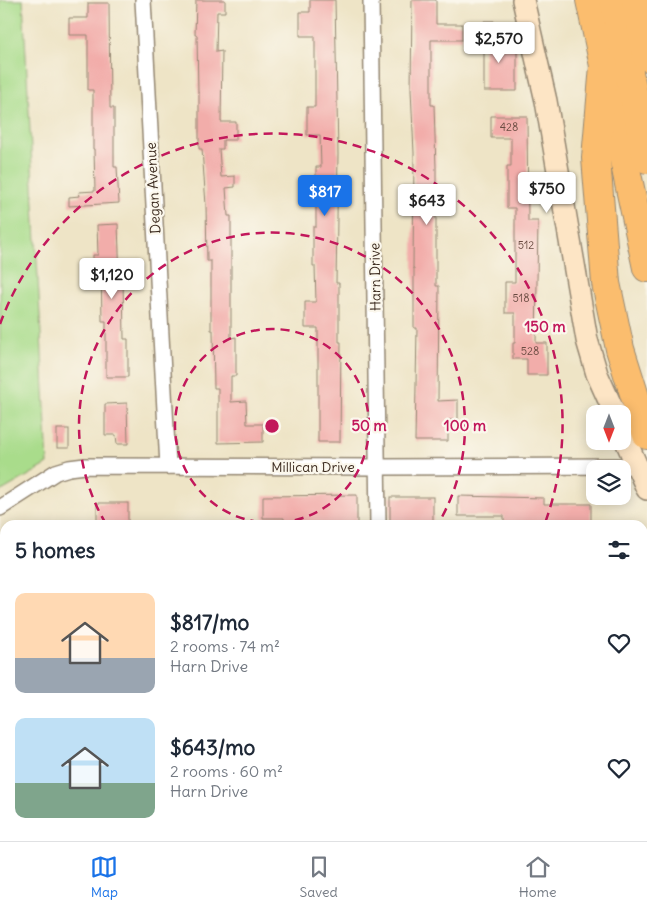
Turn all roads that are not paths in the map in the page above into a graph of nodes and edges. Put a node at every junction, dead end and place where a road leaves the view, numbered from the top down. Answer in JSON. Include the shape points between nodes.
{"nodes":[{"id":1,"x":142,"y":0,"type":"edge"},
{"id":2,"x":371,"y":0,"type":"edge"},
{"id":3,"x":523,"y":0,"type":"edge"},
{"id":4,"x":590,"y":0,"type":"edge"},
{"id":5,"x":614,"y":0,"type":"edge"},
{"id":6,"x":636,"y":0,"type":"edge"},
{"id":7,"x":647,"y":57,"type":"edge"},
{"id":8,"x":604,"y":66,"type":"junction"},
{"id":9,"x":647,"y":159,"type":"edge"},
{"id":10,"x":647,"y":268,"type":"edge"},
{"id":11,"x":610,"y":405,"type":"edge"},
{"id":12,"x":647,"y":435,"type":"edge"},
{"id":13,"x":630,"y":450,"type":"edge"},
{"id":14,"x":168,"y":466,"type":"junction"},
{"id":15,"x":638,"y":466,"type":"junction"},
{"id":16,"x":378,"y":467,"type":"junction"},
{"id":17,"x":647,"y":489,"type":"edge"},
{"id":18,"x":0,"y":508,"type":"edge"},
{"id":19,"x":378,"y":520,"type":"edge"}],
"edges":[{"from":1,"to":14,"type":"street","name":"Degan Avenue"},
{"from":2,"to":16,"type":"street","name":"Harn Drive"},
{"from":3,"to":11,"type":"main road","via":[[550,118],[587,340]]},
{"from":4,"to":8,"type":"highway"},
{"from":5,"to":9,"type":"highway"},
{"from":6,"to":7,"type":"highway"},
{"from":8,"to":10,"type":"highway"},
{"from":8,"to":12,"type":"highway","via":[[596,158],[606,283],[620,349]]},
{"from":13,"to":15,"type":"main road"},
{"from":14,"to":16,"type":"street","name":"Millican Drive"},
{"from":14,"to":18,"type":"street","name":"Millican Drive","via":[[69,468],[56,472]]},
{"from":15,"to":16,"type":"street","name":"Millican Drive"},
{"from":15,"to":17,"type":"main road"},
{"from":16,"to":19,"type":"street","name":"Harn Drive"}]}
